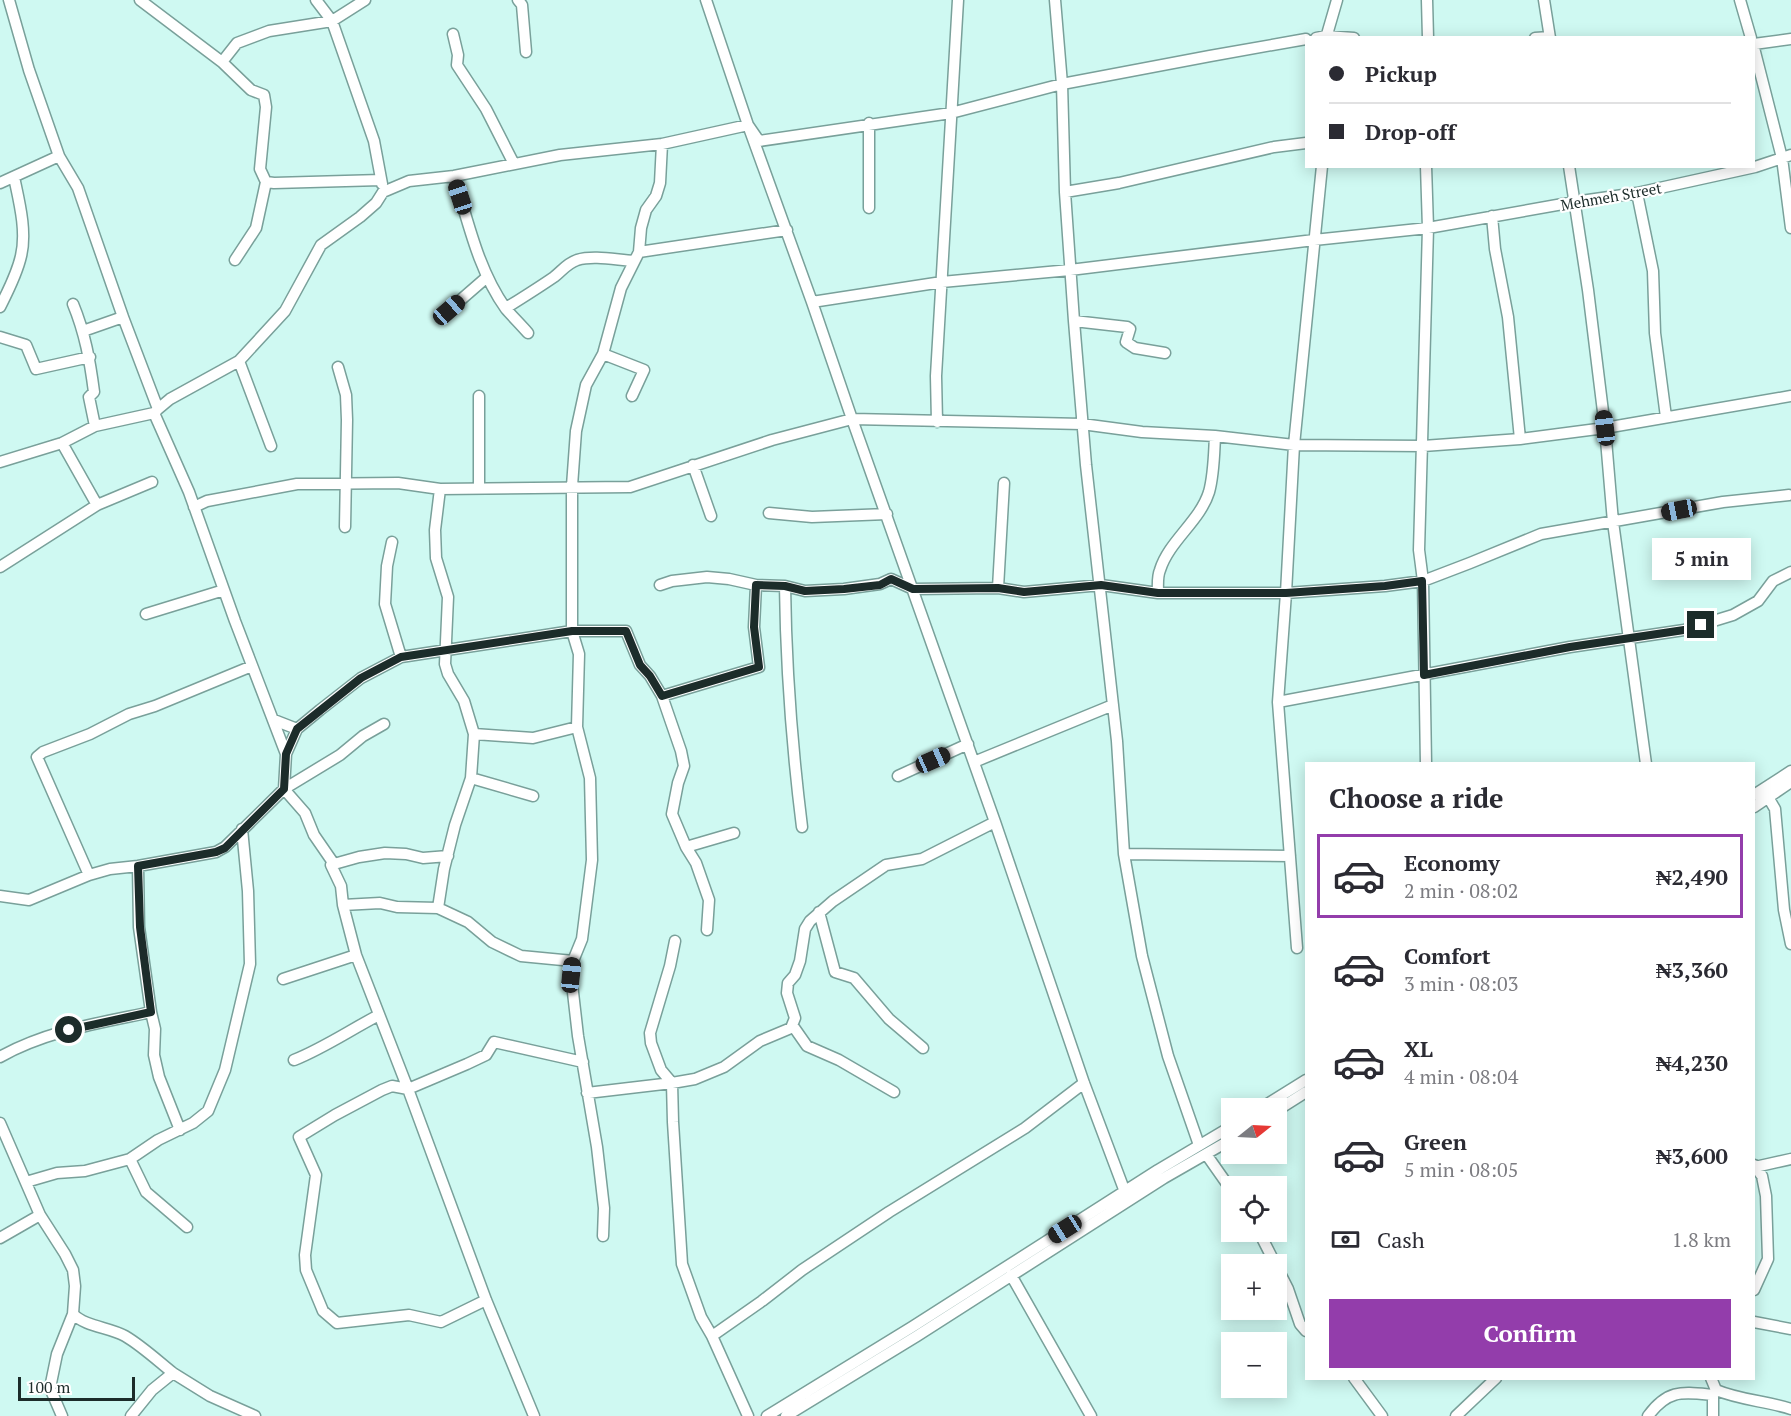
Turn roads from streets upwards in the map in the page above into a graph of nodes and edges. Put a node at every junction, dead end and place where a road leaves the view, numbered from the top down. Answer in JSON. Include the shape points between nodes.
{"nodes":[{"id":1,"x":9,"y":0,"type":"edge"},
{"id":2,"x":140,"y":0,"type":"edge"},
{"id":3,"x":316,"y":0,"type":"edge"},
{"id":4,"x":365,"y":0,"type":"edge"},
{"id":5,"x":518,"y":0,"type":"edge"},
{"id":6,"x":706,"y":0,"type":"edge"},
{"id":7,"x":957,"y":0,"type":"edge"},
{"id":8,"x":1055,"y":0,"type":"edge"},
{"id":9,"x":1337,"y":0,"type":"edge"},
{"id":10,"x":1427,"y":0,"type":"edge"},
{"id":11,"x":1544,"y":0,"type":"edge"},
{"id":12,"x":1740,"y":0,"type":"edge"},
{"id":13,"x":332,"y":21,"type":"junction"},
{"id":14,"x":453,"y":34,"type":"dead end"},
{"id":15,"x":1322,"y":36,"type":"edge"},
{"id":16,"x":1428,"y":36,"type":"edge"},
{"id":17,"x":1550,"y":36,"type":"edge"},
{"id":18,"x":1750,"y":36,"type":"edge"},
{"id":19,"x":1305,"y":39,"type":"edge"},
{"id":20,"x":1791,"y":39,"type":"edge"},
{"id":21,"x":1755,"y":46,"type":"edge"},
{"id":22,"x":1755,"y":49,"type":"edge"},
{"id":23,"x":526,"y":52,"type":"dead end"},
{"id":24,"x":222,"y":62,"type":"junction"},
{"id":25,"x":1062,"y":84,"type":"junction"},
{"id":26,"x":951,"y":113,"type":"junction"},
{"id":27,"x":869,"y":123,"type":"junction"},
{"id":28,"x":748,"y":125,"type":"junction"},
{"id":29,"x":1305,"y":143,"type":"edge"},
{"id":30,"x":662,"y":144,"type":"junction"},
{"id":31,"x":59,"y":156,"type":"junction"},
{"id":32,"x":1787,"y":157,"type":"edge"},
{"id":33,"x":514,"y":164,"type":"junction"},
{"id":34,"x":1755,"y":167,"type":"edge"},
{"id":35,"x":1322,"y":168,"type":"edge"},
{"id":36,"x":1426,"y":168,"type":"edge"},
{"id":37,"x":1569,"y":168,"type":"edge"},
{"id":38,"x":1750,"y":168,"type":"edge"},
{"id":39,"x":453,"y":176,"type":"junction"},
{"id":40,"x":14,"y":177,"type":"junction"},
{"id":41,"x":381,"y":180,"type":"junction"},
{"id":42,"x":266,"y":182,"type":"junction"},
{"id":43,"x":0,"y":183,"type":"edge"},
{"id":44,"x":383,"y":192,"type":"junction"},
{"id":45,"x":1065,"y":192,"type":"junction"},
{"id":46,"x":1637,"y":193,"type":"junction"},
{"id":47,"x":1574,"y":202,"type":"junction"},
{"id":48,"x":869,"y":208,"type":"dead end"},
{"id":49,"x":1492,"y":216,"type":"junction"},
{"id":50,"x":1428,"y":228,"type":"junction"},
{"id":51,"x":1791,"y":228,"type":"edge"},
{"id":52,"x":787,"y":230,"type":"junction"},
{"id":53,"x":1314,"y":240,"type":"junction"},
{"id":54,"x":636,"y":257,"type":"junction"},
{"id":55,"x":234,"y":260,"type":"dead end"},
{"id":56,"x":1070,"y":270,"type":"junction"},
{"id":57,"x":487,"y":277,"type":"junction"},
{"id":58,"x":942,"y":282,"type":"junction"},
{"id":59,"x":813,"y":302,"type":"junction"},
{"id":60,"x":73,"y":304,"type":"dead end"},
{"id":61,"x":0,"y":307,"type":"edge"},
{"id":62,"x":506,"y":308,"type":"junction"},
{"id":63,"x":449,"y":310,"type":"dead end"},
{"id":64,"x":123,"y":317,"type":"junction"},
{"id":65,"x":1074,"y":321,"type":"junction"},
{"id":66,"x":84,"y":331,"type":"junction"},
{"id":67,"x":528,"y":333,"type":"dead end"},
{"id":68,"x":0,"y":337,"type":"edge"},
{"id":69,"x":1165,"y":353,"type":"dead end"},
{"id":70,"x":603,"y":354,"type":"junction"},
{"id":71,"x":90,"y":357,"type":"junction"},
{"id":72,"x":239,"y":361,"type":"junction"},
{"id":73,"x":338,"y":367,"type":"dead end"},
{"id":74,"x":479,"y":396,"type":"dead end"},
{"id":75,"x":633,"y":396,"type":"dead end"},
{"id":76,"x":1791,"y":396,"type":"edge"},
{"id":77,"x":156,"y":411,"type":"junction"},
{"id":78,"x":1666,"y":417,"type":"junction"},
{"id":79,"x":852,"y":419,"type":"junction"},
{"id":80,"x":937,"y":422,"type":"junction"},
{"id":81,"x":1082,"y":424,"type":"junction"},
{"id":82,"x":95,"y":426,"type":"junction"},
{"id":83,"x":1605,"y":428,"type":"junction"},
{"id":84,"x":1215,"y":436,"type":"junction"},
{"id":85,"x":1520,"y":439,"type":"junction"},
{"id":86,"x":62,"y":443,"type":"junction"},
{"id":87,"x":1294,"y":445,"type":"junction"},
{"id":88,"x":272,"y":446,"type":"dead end"},
{"id":89,"x":1422,"y":446,"type":"junction"},
{"id":90,"x":0,"y":462,"type":"edge"},
{"id":91,"x":693,"y":465,"type":"junction"},
{"id":92,"x":152,"y":482,"type":"dead end"},
{"id":93,"x":345,"y":483,"type":"junction"},
{"id":94,"x":1004,"y":483,"type":"dead end"},
{"id":95,"x":572,"y":486,"type":"junction"},
{"id":96,"x":440,"y":489,"type":"junction"},
{"id":97,"x":479,"y":489,"type":"junction"},
{"id":98,"x":189,"y":492,"type":"junction"},
{"id":99,"x":1789,"y":495,"type":"dead end"},
{"id":100,"x":207,"y":501,"type":"junction"},
{"id":101,"x":97,"y":506,"type":"junction"},
{"id":102,"x":194,"y":507,"type":"junction"},
{"id":103,"x":769,"y":513,"type":"dead end"},
{"id":104,"x":886,"y":514,"type":"junction"},
{"id":105,"x":711,"y":516,"type":"dead end"},
{"id":106,"x":1613,"y":522,"type":"junction"},
{"id":107,"x":345,"y":527,"type":"dead end"},
{"id":108,"x":392,"y":542,"type":"dead end"},
{"id":109,"x":0,"y":567,"type":"edge"},
{"id":110,"x":1791,"y":572,"type":"edge"},
{"id":111,"x":1422,"y":581,"type":"junction"},
{"id":112,"x":660,"y":585,"type":"dead end"},
{"id":113,"x":756,"y":585,"type":"junction"},
{"id":114,"x":1101,"y":585,"type":"junction"},
{"id":115,"x":785,"y":586,"type":"junction"},
{"id":116,"x":998,"y":588,"type":"junction"},
{"id":117,"x":913,"y":589,"type":"junction"},
{"id":118,"x":224,"y":590,"type":"junction"},
{"id":119,"x":1158,"y":593,"type":"junction"},
{"id":120,"x":1286,"y":593,"type":"junction"},
{"id":121,"x":146,"y":614,"type":"dead end"},
{"id":122,"x":572,"y":631,"type":"junction"},
{"id":123,"x":1628,"y":638,"type":"junction"},
{"id":124,"x":447,"y":649,"type":"junction"},
{"id":125,"x":401,"y":657,"type":"junction"},
{"id":126,"x":252,"y":666,"type":"junction"},
{"id":127,"x":1424,"y":675,"type":"junction"},
{"id":128,"x":662,"y":696,"type":"junction"},
{"id":129,"x":1278,"y":702,"type":"junction"},
{"id":130,"x":1113,"y":705,"type":"junction"},
{"id":131,"x":274,"y":720,"type":"junction"},
{"id":132,"x":384,"y":724,"type":"dead end"},
{"id":133,"x":577,"y":727,"type":"junction"},
{"id":134,"x":297,"y":729,"type":"junction"},
{"id":135,"x":474,"y":734,"type":"junction"},
{"id":136,"x":968,"y":744,"type":"junction"},
{"id":137,"x":286,"y":754,"type":"junction"},
{"id":138,"x":974,"y":762,"type":"junction"},
{"id":139,"x":1426,"y":762,"type":"edge"},
{"id":140,"x":1646,"y":762,"type":"edge"},
{"id":141,"x":1791,"y":771,"type":"edge"},
{"id":142,"x":898,"y":776,"type":"dead end"},
{"id":143,"x":471,"y":778,"type":"junction"},
{"id":144,"x":1791,"y":782,"type":"edge"},
{"id":145,"x":284,"y":789,"type":"junction"},
{"id":146,"x":1755,"y":794,"type":"edge"},
{"id":147,"x":533,"y":796,"type":"dead end"},
{"id":148,"x":1768,"y":797,"type":"junction"},
{"id":149,"x":1755,"y":806,"type":"edge"},
{"id":150,"x":995,"y":822,"type":"junction"},
{"id":151,"x":802,"y":827,"type":"dead end"},
{"id":152,"x":242,"y":829,"type":"junction"},
{"id":153,"x":734,"y":833,"type":"dead end"},
{"id":154,"x":686,"y":847,"type":"junction"},
{"id":155,"x":1124,"y":854,"type":"junction"},
{"id":156,"x":448,"y":856,"type":"junction"},
{"id":157,"x":1290,"y":856,"type":"junction"},
{"id":158,"x":334,"y":864,"type":"junction"},
{"id":159,"x":138,"y":866,"type":"junction"},
{"id":160,"x":88,"y":875,"type":"junction"},
{"id":161,"x":0,"y":896,"type":"edge"},
{"id":162,"x":343,"y":905,"type":"junction"},
{"id":163,"x":438,"y":908,"type":"junction"},
{"id":164,"x":819,"y":912,"type":"junction"},
{"id":165,"x":706,"y":930,"type":"dead end"},
{"id":166,"x":675,"y":941,"type":"dead end"},
{"id":167,"x":1791,"y":944,"type":"edge"},
{"id":168,"x":1297,"y":948,"type":"dead end"},
{"id":169,"x":356,"y":955,"type":"junction"},
{"id":170,"x":573,"y":961,"type":"junction"},
{"id":171,"x":283,"y":979,"type":"dead end"},
{"id":172,"x":151,"y":1012,"type":"junction"},
{"id":173,"x":379,"y":1016,"type":"junction"},
{"id":174,"x":793,"y":1026,"type":"junction"},
{"id":175,"x":923,"y":1048,"type":"dead end"},
{"id":176,"x":0,"y":1057,"type":"edge"},
{"id":177,"x":294,"y":1060,"type":"dead end"},
{"id":178,"x":583,"y":1062,"type":"junction"},
{"id":179,"x":1305,"y":1081,"type":"edge"},
{"id":180,"x":672,"y":1083,"type":"junction"},
{"id":181,"x":1083,"y":1083,"type":"junction"},
{"id":182,"x":408,"y":1089,"type":"junction"},
{"id":183,"x":894,"y":1092,"type":"dead end"},
{"id":184,"x":587,"y":1093,"type":"junction"},
{"id":185,"x":1305,"y":1093,"type":"edge"},
{"id":186,"x":1277,"y":1098,"type":"edge"},
{"id":187,"x":1287,"y":1104,"type":"edge"},
{"id":188,"x":0,"y":1123,"type":"edge"},
{"id":189,"x":180,"y":1130,"type":"junction"},
{"id":190,"x":1221,"y":1135,"type":"edge"},
{"id":191,"x":1221,"y":1143,"type":"edge"},
{"id":192,"x":1203,"y":1150,"type":"junction"},
{"id":193,"x":130,"y":1159,"type":"junction"},
{"id":194,"x":1791,"y":1159,"type":"edge"},
{"id":195,"x":1755,"y":1166,"type":"edge"},
{"id":196,"x":1755,"y":1167,"type":"edge"},
{"id":197,"x":1221,"y":1176,"type":"edge"},
{"id":198,"x":26,"y":1182,"type":"junction"},
{"id":199,"x":1125,"y":1192,"type":"junction"},
{"id":200,"x":40,"y":1215,"type":"junction"},
{"id":201,"x":187,"y":1227,"type":"dead end"},
{"id":202,"x":603,"y":1236,"type":"dead end"},
{"id":203,"x":0,"y":1238,"type":"edge"},
{"id":204,"x":1264,"y":1242,"type":"edge"},
{"id":205,"x":1011,"y":1275,"type":"junction"},
{"id":206,"x":1755,"y":1288,"type":"edge"},
{"id":207,"x":486,"y":1300,"type":"junction"},
{"id":208,"x":74,"y":1314,"type":"junction"},
{"id":209,"x":1755,"y":1322,"type":"edge"},
{"id":210,"x":1791,"y":1329,"type":"edge"},
{"id":211,"x":1305,"y":1330,"type":"edge"},
{"id":212,"x":712,"y":1336,"type":"junction"},
{"id":213,"x":173,"y":1373,"type":"junction"},
{"id":214,"x":1355,"y":1380,"type":"edge"},
{"id":215,"x":1494,"y":1380,"type":"edge"},
{"id":216,"x":1711,"y":1380,"type":"edge"},
{"id":217,"x":1714,"y":1393,"type":"junction"},
{"id":218,"x":1791,"y":1409,"type":"edge"},
{"id":219,"x":62,"y":1416,"type":"edge"},
{"id":220,"x":131,"y":1416,"type":"edge"},
{"id":221,"x":255,"y":1416,"type":"edge"},
{"id":222,"x":534,"y":1416,"type":"edge"},
{"id":223,"x":748,"y":1416,"type":"edge"},
{"id":224,"x":767,"y":1416,"type":"edge"},
{"id":225,"x":786,"y":1416,"type":"edge"},
{"id":226,"x":1091,"y":1416,"type":"edge"},
{"id":227,"x":1382,"y":1416,"type":"edge"},
{"id":228,"x":1456,"y":1416,"type":"edge"},
{"id":229,"x":1648,"y":1416,"type":"edge"},
{"id":230,"x":1713,"y":1416,"type":"edge"}],
"edges":[{"from":1,"to":31,"type":"street"},
{"from":2,"to":24,"type":"street"},
{"from":3,"to":13,"type":"street"},
{"from":4,"to":13,"type":"street"},
{"from":5,"to":23,"type":"street","via":[[522,5]]},
{"from":6,"to":28,"type":"street"},
{"from":7,"to":26,"type":"street"},
{"from":8,"to":25,"type":"street"},
{"from":9,"to":15,"type":"street"},
{"from":10,"to":16,"type":"street"},
{"from":11,"to":17,"type":"street"},
{"from":12,"to":18,"type":"street"},
{"from":13,"to":24,"type":"street","via":[[269,31],[237,43]]},
{"from":13,"to":41,"type":"street","via":[[374,141]]},
{"from":14,"to":33,"type":"street","via":[[457,65],[486,109]]},
{"from":19,"to":25,"type":"street"},
{"from":20,"to":21,"type":"street"},
{"from":22,"to":32,"type":"street"},
{"from":24,"to":42,"type":"street","via":[[251,90],[264,95],[260,169]]},
{"from":25,"to":26,"type":"street"},
{"from":25,"to":45,"type":"street"},
{"from":26,"to":27,"type":"street"},
{"from":26,"to":58,"type":"street"},
{"from":27,"to":28,"type":"street","via":[[759,141]]},
{"from":27,"to":48,"type":"street"},
{"from":28,"to":30,"type":"street"},
{"from":28,"to":52,"type":"street"},
{"from":29,"to":45,"type":"street"},
{"from":30,"to":33,"type":"street"},
{"from":30,"to":54,"type":"street","via":[[660,183],[646,210]]},
{"from":31,"to":40,"type":"street"},
{"from":31,"to":64,"type":"street","via":[[78,188]]},
{"from":32,"to":34,"type":"street","name":"Mehmeh Street"},
{"from":32,"to":51,"type":"street"},
{"from":33,"to":39,"type":"street"},
{"from":35,"to":53,"type":"street"},
{"from":36,"to":50,"type":"street"},
{"from":37,"to":47,"type":"street"},
{"from":38,"to":46,"type":"street","name":"Mehmeh Street"},
{"from":39,"to":44,"type":"street","via":[[409,181]]},
{"from":39,"to":57,"type":"street"},
{"from":40,"to":43,"type":"street"},
{"from":40,"to":61,"type":"street","via":[[22,254]]},
{"from":41,"to":42,"type":"street"},
{"from":41,"to":44,"type":"street"},
{"from":42,"to":55,"type":"street","via":[[256,228]]},
{"from":44,"to":72,"type":"street","via":[[360,217],[321,245],[285,311]]},
{"from":45,"to":56,"type":"street"},
{"from":46,"to":47,"type":"street","name":"Mehmeh Street"},
{"from":46,"to":78,"type":"street","via":[[1653,271],[1655,333]]},
{"from":47,"to":49,"type":"street","name":"Mehmeh Street"},
{"from":47,"to":83,"type":"street"},
{"from":49,"to":50,"type":"street","name":"Mehmeh Street"},
{"from":49,"to":85,"type":"street","via":[[1508,317]]},
{"from":50,"to":53,"type":"street","name":"Mehmeh Street"},
{"from":50,"to":89,"type":"street"},
{"from":52,"to":54,"type":"street"},
{"from":52,"to":59,"type":"street"},
{"from":53,"to":56,"type":"street","name":"Mehmeh Street"},
{"from":53,"to":87,"type":"street"},
{"from":54,"to":62,"type":"street","via":[[578,260]]},
{"from":54,"to":70,"type":"street","via":[[621,288]]},
{"from":56,"to":58,"type":"street","name":"Mehmeh Street"},
{"from":56,"to":65,"type":"street"},
{"from":57,"to":62,"type":"street"},
{"from":57,"to":63,"type":"street"},
{"from":58,"to":59,"type":"street","name":"Mehmeh Street"},
{"from":58,"to":80,"type":"street"},
{"from":59,"to":79,"type":"street"},
{"from":60,"to":66,"type":"street"},
{"from":62,"to":67,"type":"street"},
{"from":64,"to":66,"type":"street"},
{"from":64,"to":77,"type":"street"},
{"from":65,"to":69,"type":"street","via":[[1121,325],[1130,329],[1126,342],[1135,348]]},
{"from":65,"to":81,"type":"street"},
{"from":66,"to":71,"type":"street"},
{"from":68,"to":71,"type":"street","via":[[26,345],[36,369]]},
{"from":70,"to":75,"type":"street","via":[[644,370]]},
{"from":70,"to":95,"type":"street","via":[[586,385],[576,431]]},
{"from":71,"to":82,"type":"street","via":[[94,392],[89,397]]},
{"from":72,"to":77,"type":"street","via":[[170,399]]},
{"from":72,"to":88,"type":"street"},
{"from":73,"to":93,"type":"street","via":[[348,420]]},
{"from":74,"to":97,"type":"street"},
{"from":76,"to":78,"type":"street"},
{"from":77,"to":82,"type":"street"},
{"from":77,"to":98,"type":"street"},
{"from":78,"to":83,"type":"street"},
{"from":79,"to":80,"type":"street"},
{"from":79,"to":91,"type":"street"},
{"from":79,"to":104,"type":"street"},
{"from":80,"to":81,"type":"street"},
{"from":81,"to":84,"type":"street"},
{"from":81,"to":114,"type":"street"},
{"from":82,"to":86,"type":"street"},
{"from":83,"to":85,"type":"street"},
{"from":83,"to":106,"type":"street"},
{"from":84,"to":87,"type":"street"},
{"from":84,"to":119,"type":"street","via":[[1209,492],[1160,567]]},
{"from":85,"to":89,"type":"street"},
{"from":86,"to":90,"type":"street"},
{"from":86,"to":101,"type":"street"},
{"from":87,"to":89,"type":"street"},
{"from":87,"to":120,"type":"street"},
{"from":89,"to":111,"type":"street"},
{"from":91,"to":95,"type":"street","via":[[630,488]]},
{"from":91,"to":105,"type":"street"},
{"from":92,"to":101,"type":"street"},
{"from":93,"to":96,"type":"street","via":[[398,483]]},
{"from":93,"to":100,"type":"street","via":[[297,484]]},
{"from":93,"to":107,"type":"street"},
{"from":94,"to":116,"type":"street"},
{"from":95,"to":97,"type":"street"},
{"from":95,"to":122,"type":"street"},
{"from":96,"to":97,"type":"street"},
{"from":96,"to":124,"type":"street","via":[[436,558],[448,597]]},
{"from":98,"to":100,"type":"street"},
{"from":98,"to":102,"type":"street"},
{"from":99,"to":106,"type":"street","via":[[1723,502]]},
{"from":100,"to":102,"type":"street"},
{"from":101,"to":109,"type":"street"},
{"from":102,"to":118,"type":"street"},
{"from":103,"to":104,"type":"street","via":[[812,517]]},
{"from":104,"to":117,"type":"street"},
{"from":106,"to":111,"type":"street","via":[[1541,534]]},
{"from":106,"to":123,"type":"street"},
{"from":108,"to":125,"type":"street","via":[[385,604]]},
{"from":110,"to":123,"type":"street","via":[[1773,581],[1758,601],[1733,615],[1684,630]]},
{"from":111,"to":120,"type":"street"},
{"from":111,"to":127,"type":"street"},
{"from":112,"to":113,"type":"street","via":[[707,577]]},
{"from":113,"to":115,"type":"street"},
{"from":113,"to":128,"type":"street","via":[[754,627],[759,667]]},
{"from":114,"to":116,"type":"street","via":[[1024,592]]},
{"from":114,"to":119,"type":"street"},
{"from":114,"to":130,"type":"street"},
{"from":115,"to":117,"type":"street","via":[[805,591],[844,589],[880,585],[891,579]]},
{"from":115,"to":151,"type":"street","via":[[791,729]]},
{"from":116,"to":117,"type":"street"},
{"from":117,"to":136,"type":"street"},
{"from":118,"to":121,"type":"street"},
{"from":118,"to":126,"type":"street"},
{"from":119,"to":120,"type":"street"},
{"from":120,"to":129,"type":"street"},
{"from":122,"to":124,"type":"street"},
{"from":122,"to":128,"type":"street","via":[[626,631],[640,665]]},
{"from":122,"to":133,"type":"street","via":[[579,654]]},
{"from":123,"to":127,"type":"street"},
{"from":123,"to":140,"type":"street"},
{"from":124,"to":125,"type":"street"},
{"from":124,"to":135,"type":"street","via":[[448,674],[464,701]]},
{"from":125,"to":134,"type":"street","via":[[361,678]]},
{"from":126,"to":131,"type":"street"},
{"from":126,"to":160,"type":"street","via":[[129,714],[37,757]]},
{"from":127,"to":129,"type":"street"},
{"from":127,"to":139,"type":"street"},
{"from":128,"to":154,"type":"street","via":[[684,766],[672,814]]},
{"from":129,"to":157,"type":"street"},
{"from":130,"to":138,"type":"street"},
{"from":130,"to":155,"type":"street"},
{"from":131,"to":134,"type":"street"},
{"from":131,"to":137,"type":"street"},
{"from":132,"to":145,"type":"street"},
{"from":133,"to":135,"type":"street","via":[[532,738]]},
{"from":133,"to":170,"type":"street","via":[[590,778],[592,860],[582,939]]},
{"from":134,"to":137,"type":"street"},
{"from":135,"to":143,"type":"street"},
{"from":136,"to":138,"type":"street"},
{"from":136,"to":142,"type":"street"},
{"from":137,"to":145,"type":"street"},
{"from":138,"to":150,"type":"street"},
{"from":141,"to":146,"type":"street"},
{"from":143,"to":147,"type":"street"},
{"from":143,"to":156,"type":"street"},
{"from":144,"to":148,"type":"street"},
{"from":145,"to":152,"type":"street"},
{"from":145,"to":158,"type":"street","via":[[305,813],[314,835]]},
{"from":148,"to":149,"type":"street"},
{"from":148,"to":167,"type":"street","via":[[1775,809]]},
{"from":150,"to":164,"type":"street","via":[[922,859],[886,866]]},
{"from":150,"to":181,"type":"street"},
{"from":152,"to":159,"type":"street","via":[[216,852]]},
{"from":152,"to":189,"type":"street","via":[[248,891],[248,977],[225,1070],[208,1111]]},
{"from":153,"to":154,"type":"street"},
{"from":154,"to":165,"type":"street","via":[[696,863],[708,900]]},
{"from":155,"to":157,"type":"street"},
{"from":155,"to":192,"type":"street","via":[[1142,956],[1168,1056]]},
{"from":156,"to":158,"type":"street","via":[[423,858],[385,853]]},
{"from":156,"to":163,"type":"street"},
{"from":157,"to":168,"type":"street"},
{"from":158,"to":162,"type":"street","via":[[331,866],[341,886]]},
{"from":159,"to":160,"type":"street"},
{"from":159,"to":172,"type":"street","via":[[140,927]]},
{"from":160,"to":161,"type":"street","via":[[29,900]]},
{"from":162,"to":163,"type":"street","via":[[380,903]]},
{"from":162,"to":169,"type":"street"},
{"from":163,"to":170,"type":"street","via":[[521,956]]},
{"from":164,"to":174,"type":"street","via":[[805,929],[800,960],[788,983]]},
{"from":164,"to":175,"type":"street","via":[[836,974],[854,978],[890,1019]]},
{"from":166,"to":180,"type":"street","via":[[650,1033],[661,1070]]},
{"from":169,"to":171,"type":"street"},
{"from":169,"to":173,"type":"street"},
{"from":170,"to":178,"type":"street","via":[[571,975]]},
{"from":172,"to":176,"type":"street","via":[[35,1040]]},
{"from":172,"to":189,"type":"street","via":[[159,1077]]},
{"from":173,"to":177,"type":"street"},
{"from":173,"to":182,"type":"street"},
{"from":174,"to":180,"type":"street","via":[[760,1041],[724,1067]]},
{"from":174,"to":183,"type":"street","via":[[807,1046]]},
{"from":178,"to":182,"type":"street","via":[[494,1042],[486,1055]]},
{"from":178,"to":184,"type":"street"},
{"from":179,"to":186,"type":"street"},
{"from":180,"to":184,"type":"street"},
{"from":180,"to":212,"type":"street","via":[[682,1264]]},
{"from":181,"to":199,"type":"street"},
{"from":181,"to":212,"type":"street","via":[[1025,1128],[889,1212]]},
{"from":182,"to":207,"type":"street"},
{"from":182,"to":207,"type":"street","via":[[392,1086],[382,1090],[299,1137],[316,1175],[306,1270],[323,1311],[337,1323],[409,1315],[441,1322]]},
{"from":184,"to":202,"type":"street","via":[[604,1208]]},
{"from":185,"to":187,"type":"street"},
{"from":188,"to":198,"type":"street"},
{"from":189,"to":193,"type":"street"},
{"from":190,"to":192,"type":"street"},
{"from":191,"to":192,"type":"street"},
{"from":192,"to":197,"type":"street"},
{"from":192,"to":199,"type":"street"},
{"from":192,"to":205,"type":"street"},
{"from":193,"to":198,"type":"street"},
{"from":193,"to":201,"type":"street","via":[[146,1192]]},
{"from":194,"to":195,"type":"street"},
{"from":196,"to":206,"type":"street","via":[[1762,1176],[1766,1196],[1768,1258]]},
{"from":198,"to":200,"type":"street"},
{"from":199,"to":224,"type":"street"},
{"from":200,"to":203,"type":"street"},
{"from":200,"to":208,"type":"street","via":[[73,1270]]},
{"from":204,"to":211,"type":"street"},
{"from":205,"to":225,"type":"street"},
{"from":205,"to":226,"type":"street"},
{"from":207,"to":222,"type":"street"},
{"from":208,"to":213,"type":"street","via":[[80,1320],[125,1336]]},
{"from":208,"to":219,"type":"street","via":[[51,1375],[50,1388]]},
{"from":209,"to":210,"type":"street"},
{"from":212,"to":223,"type":"street"},
{"from":213,"to":220,"type":"street","via":[[152,1390]]},
{"from":213,"to":221,"type":"street","via":[[210,1396]]},
{"from":214,"to":227,"type":"street"},
{"from":215,"to":228,"type":"street"},
{"from":216,"to":217,"type":"street"},
{"from":217,"to":218,"type":"street"},
{"from":217,"to":229,"type":"street","via":[[1669,1396]]},
{"from":217,"to":230,"type":"street"}]}
